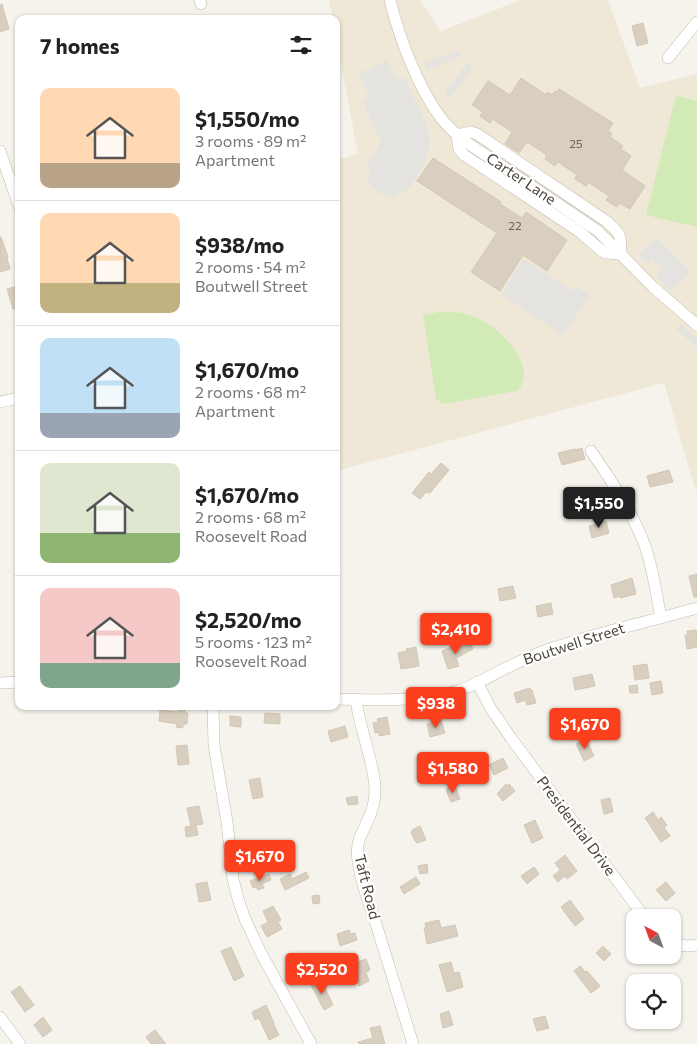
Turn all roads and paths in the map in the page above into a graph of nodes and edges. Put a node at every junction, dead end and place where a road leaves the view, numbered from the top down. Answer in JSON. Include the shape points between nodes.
{"nodes":[{"id":1,"x":390,"y":0,"type":"edge"},
{"id":2,"x":697,"y":22,"type":"edge"},
{"id":3,"x":668,"y":58,"type":"dead end"},
{"id":4,"x":0,"y":151,"type":"edge"},
{"id":5,"x":15,"y":194,"type":"edge"},
{"id":6,"x":697,"y":325,"type":"edge"},
{"id":7,"x":15,"y":399,"type":"edge"},
{"id":8,"x":0,"y":402,"type":"edge"},
{"id":9,"x":591,"y":450,"type":"dead end"},
{"id":10,"x":697,"y":608,"type":"edge"},
{"id":11,"x":661,"y":618,"type":"junction"},
{"id":12,"x":15,"y":682,"type":"edge"},
{"id":13,"x":477,"y":682,"type":"junction"},
{"id":14,"x":0,"y":683,"type":"edge"},
{"id":15,"x":340,"y":699,"type":"edge"},
{"id":16,"x":356,"y":699,"type":"junction"},
{"id":17,"x":212,"y":710,"type":"edge"},
{"id":18,"x":638,"y":909,"type":"edge"},
{"id":19,"x":681,"y":945,"type":"edge"},
{"id":20,"x":697,"y":945,"type":"edge"},
{"id":21,"x":0,"y":1017,"type":"edge"},
{"id":22,"x":20,"y":1044,"type":"edge"},
{"id":23,"x":311,"y":1044,"type":"edge"},
{"id":24,"x":413,"y":1044,"type":"edge"}],
"edges":[{"from":1,"to":6,"type":"street","name":"Carter Lane","via":[[420,84],[440,117],[457,135],[587,223]]},
{"from":2,"to":3,"type":"street"},
{"from":4,"to":5,"type":"street"},
{"from":7,"to":8,"type":"street"},
{"from":9,"to":11,"type":"street","via":[[633,518],[653,575]]},
{"from":10,"to":11,"type":"street","name":"Boutwell Street"},
{"from":11,"to":13,"type":"street","name":"Boutwell Street","via":[[568,643]]},
{"from":12,"to":14,"type":"street"},
{"from":13,"to":16,"type":"street","name":"Boutwell Street","via":[[457,691],[428,697]]},
{"from":13,"to":18,"type":"street","name":"Presidential Drive","via":[[511,738]]},
{"from":15,"to":16,"type":"street","name":"Boutwell Street"},
{"from":16,"to":24,"type":"street","name":"Taft Road","via":[[375,788],[371,813],[360,835],[359,866]]},
{"from":17,"to":23,"type":"street","via":[[214,745],[238,899],[261,953]]},
{"from":19,"to":20,"type":"street"},
{"from":21,"to":22,"type":"street"}]}
